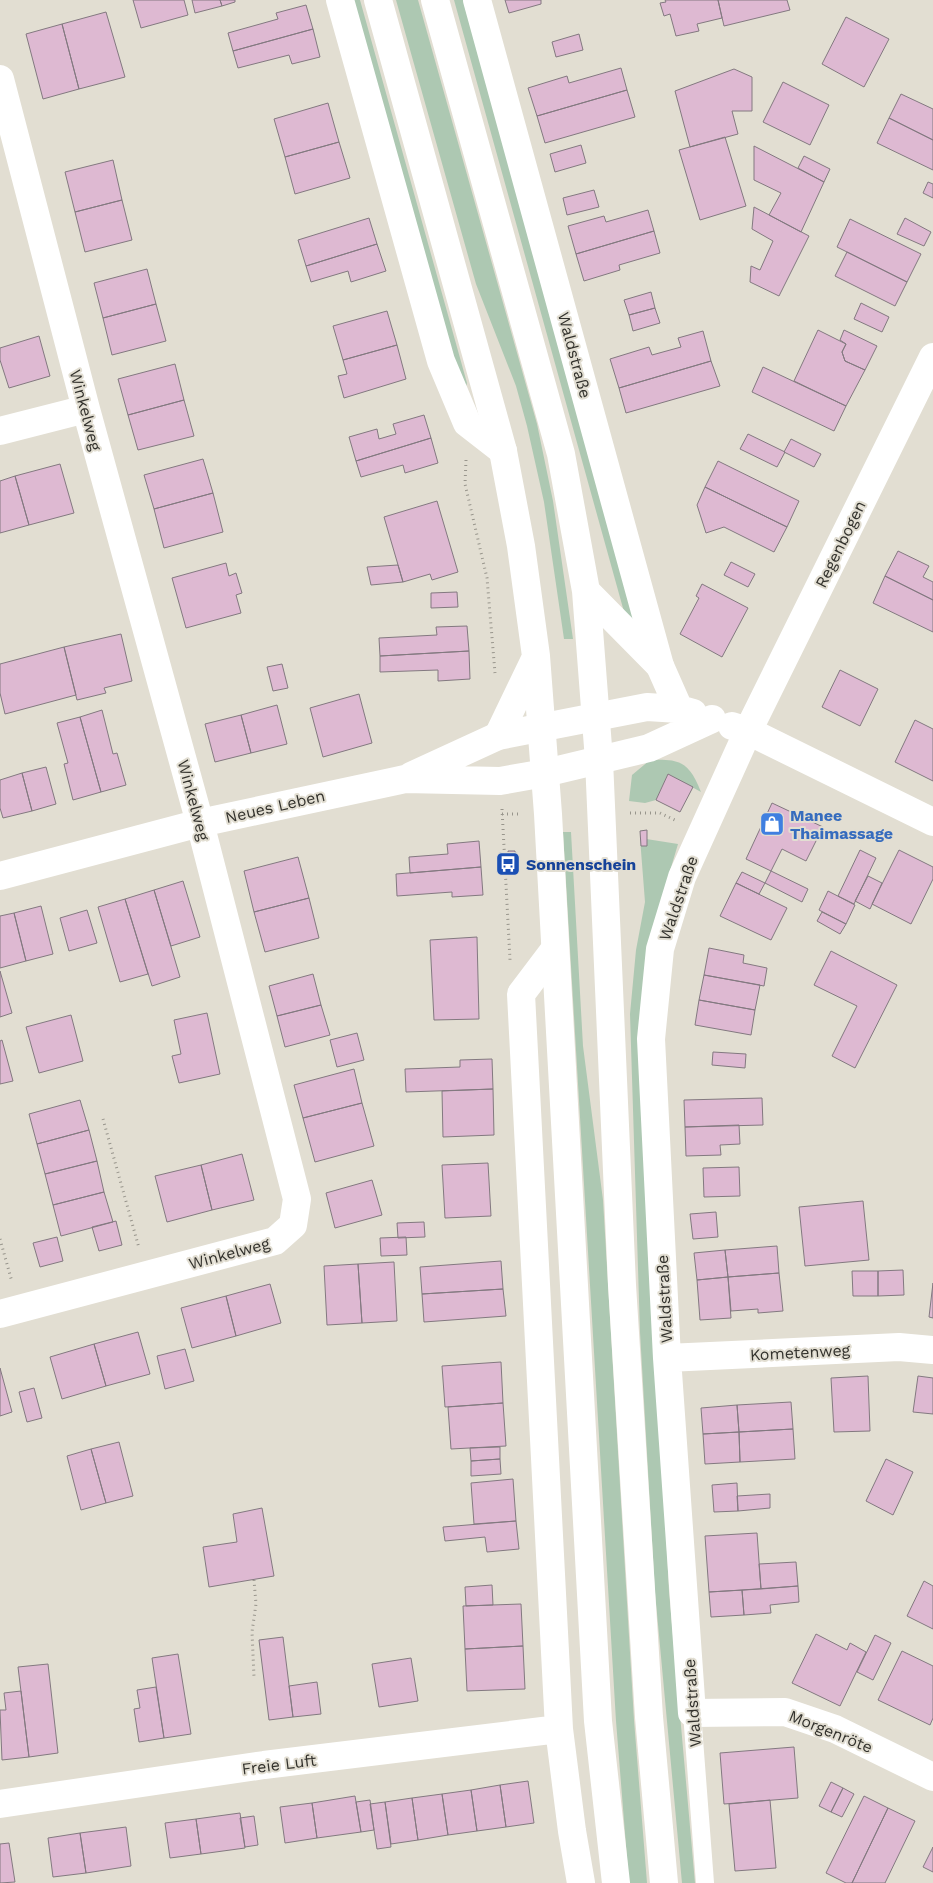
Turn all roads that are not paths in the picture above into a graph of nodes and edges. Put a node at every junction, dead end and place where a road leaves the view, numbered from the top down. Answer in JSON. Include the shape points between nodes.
{"nodes":[{"id":1,"x":340,"y":0,"type":"edge"},
{"id":2,"x":378,"y":0,"type":"edge"},
{"id":3,"x":435,"y":0,"type":"edge"},
{"id":4,"x":477,"y":0,"type":"edge"},
{"id":5,"x":0,"y":79,"type":"edge"},
{"id":6,"x":933,"y":357,"type":"edge"},
{"id":7,"x":86,"y":409,"type":"junction"},
{"id":8,"x":0,"y":431,"type":"edge"},
{"id":9,"x":503,"y":451,"type":"junction"},
{"id":10,"x":586,"y":591,"type":"junction"},
{"id":11,"x":536,"y":656,"type":"junction"},
{"id":12,"x":660,"y":666,"type":"junction"},
{"id":13,"x":679,"y":709,"type":"junction"},
{"id":14,"x":597,"y":716,"type":"junction"},
{"id":15,"x":712,"y":719,"type":"junction"},
{"id":16,"x":542,"y":727,"type":"junction"},
{"id":17,"x":748,"y":732,"type":"junction"},
{"id":18,"x":498,"y":736,"type":"junction"},
{"id":19,"x":599,"y":760,"type":"junction"},
{"id":20,"x":545,"y":773,"type":"junction"},
{"id":21,"x":406,"y":779,"type":"junction"},
{"id":22,"x":933,"y":822,"type":"edge"},
{"id":23,"x":200,"y":823,"type":"junction"},
{"id":24,"x":0,"y":876,"type":"edge"},
{"id":25,"x":555,"y":950,"type":"junction"},
{"id":26,"x":10,"y":1311,"type":"edge"},
{"id":27,"x":933,"y":1350,"type":"edge"},
{"id":28,"x":667,"y":1358,"type":"junction"},
{"id":29,"x":692,"y":1713,"type":"junction"},
{"id":30,"x":559,"y":1729,"type":"junction"},
{"id":31,"x":933,"y":1777,"type":"edge"},
{"id":32,"x":0,"y":1804,"type":"edge"},
{"id":33,"x":581,"y":1883,"type":"edge"},
{"id":34,"x":616,"y":1883,"type":"edge"},
{"id":35,"x":664,"y":1883,"type":"edge"},
{"id":36,"x":705,"y":1883,"type":"edge"}],
"edges":[{"from":1,"to":9,"type":"street","via":[[441,361],[467,423]]},
{"from":2,"to":9,"type":"street"},
{"from":3,"to":10,"type":"street","via":[[561,454]]},
{"from":4,"to":12,"type":"street","name":"Waldstraße"},
{"from":5,"to":7,"type":"street","name":"Winkelweg"},
{"from":6,"to":17,"type":"street","name":"Regenbogen"},
{"from":7,"to":8,"type":"street"},
{"from":7,"to":23,"type":"street","name":"Winkelweg"},
{"from":9,"to":11,"type":"street","via":[[521,546]]},
{"from":10,"to":12,"type":"street"},
{"from":10,"to":14,"type":"street"},
{"from":11,"to":16,"type":"street"},
{"from":11,"to":18,"type":"street"},
{"from":12,"to":13,"type":"street","name":"Waldstraße"},
{"from":13,"to":14,"type":"street","via":[[647,707]]},
{"from":13,"to":15,"type":"street"},
{"from":14,"to":16,"type":"street"},
{"from":14,"to":19,"type":"street"},
{"from":15,"to":17,"type":"street"},
{"from":15,"to":19,"type":"street","via":[[649,748]]},
{"from":16,"to":18,"type":"street","name":"Neues Leben"},
{"from":16,"to":20,"type":"street"},
{"from":17,"to":22,"type":"street"},
{"from":17,"to":28,"type":"street","name":"Waldstraße","via":[[682,877],[660,949],[651,1039]]},
{"from":18,"to":21,"type":"street","name":"Neues Leben"},
{"from":19,"to":20,"type":"street"},
{"from":19,"to":35,"type":"street","via":[[622,1285],[649,1717]]},
{"from":20,"to":21,"type":"street","name":"Neues Leben","via":[[500,781]]},
{"from":20,"to":25,"type":"street"},
{"from":21,"to":23,"type":"street","name":"Neues Leben"},
{"from":23,"to":24,"type":"street","name":"Neues Leben"},
{"from":23,"to":26,"type":"street","name":"Winkelweg","via":[[297,1199],[293,1225],[275,1241]]},
{"from":25,"to":30,"type":"street","via":[[521,994]]},
{"from":25,"to":34,"type":"street","via":[[598,1721]]},
{"from":27,"to":28,"type":"street","name":"Kometenweg","via":[[899,1347]]},
{"from":28,"to":29,"type":"street","name":"Waldstraße"},
{"from":29,"to":31,"type":"street","name":"Morgenröte","via":[[785,1712],[835,1729]]},
{"from":29,"to":36,"type":"lane","name":"Waldstraße"},
{"from":30,"to":32,"type":"street","name":"Freie Luft","via":[[264,1765]]},
{"from":30,"to":33,"type":"street"}]}
